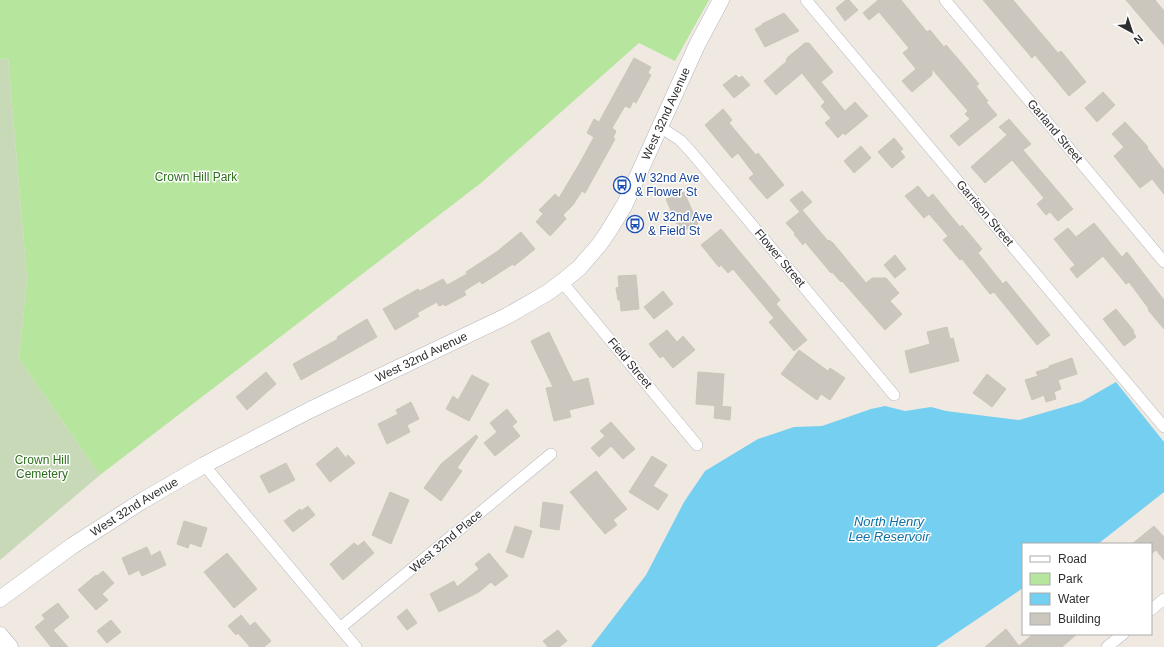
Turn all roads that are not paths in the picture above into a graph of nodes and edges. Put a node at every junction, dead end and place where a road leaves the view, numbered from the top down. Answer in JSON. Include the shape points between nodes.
{"nodes":[{"id":1,"x":721,"y":0,"type":"edge"},
{"id":2,"x":806,"y":0,"type":"edge"},
{"id":3,"x":945,"y":0,"type":"edge"},
{"id":4,"x":660,"y":128,"type":"junction"},
{"id":5,"x":1164,"y":262,"type":"edge"},
{"id":6,"x":562,"y":282,"type":"junction"},
{"id":7,"x":894,"y":395,"type":"dead end"},
{"id":8,"x":1164,"y":427,"type":"edge"},
{"id":9,"x":697,"y":444,"type":"dead end"},
{"id":10,"x":551,"y":454,"type":"dead end"},
{"id":11,"x":204,"y":465,"type":"junction"},
{"id":12,"x":0,"y":599,"type":"edge"},
{"id":13,"x":1164,"y":599,"type":"edge"},
{"id":14,"x":1152,"y":609,"type":"edge"},
{"id":15,"x":340,"y":628,"type":"junction"},
{"id":16,"x":0,"y":635,"type":"edge"},
{"id":17,"x":1122,"y":635,"type":"edge"},
{"id":18,"x":10,"y":647,"type":"edge"},
{"id":19,"x":356,"y":647,"type":"edge"},
{"id":20,"x":1107,"y":647,"type":"edge"}],
"edges":[{"from":1,"to":4,"type":"street","name":"West 32nd Avenue","via":[[697,45]]},
{"from":2,"to":8,"type":"street","name":"Garrison Street"},
{"from":3,"to":5,"type":"street","name":"Garland Street"},
{"from":4,"to":6,"type":"street","name":"West 32nd Avenue","via":[[634,185],[608,232],[589,257]]},
{"from":4,"to":7,"type":"street","name":"Flower Street","via":[[676,137],[692,153]]},
{"from":6,"to":9,"type":"street","name":"Field Street"},
{"from":6,"to":11,"type":"street","name":"West 32nd Avenue","via":[[507,316],[310,410]]},
{"from":10,"to":15,"type":"street","name":"West 32nd Place"},
{"from":11,"to":12,"type":"street","name":"West 32nd Avenue","via":[[79,541]]},
{"from":11,"to":15,"type":"street"},
{"from":13,"to":14,"type":"street"},
{"from":15,"to":19,"type":"street"},
{"from":16,"to":18,"type":"street"},
{"from":17,"to":20,"type":"street"}]}
